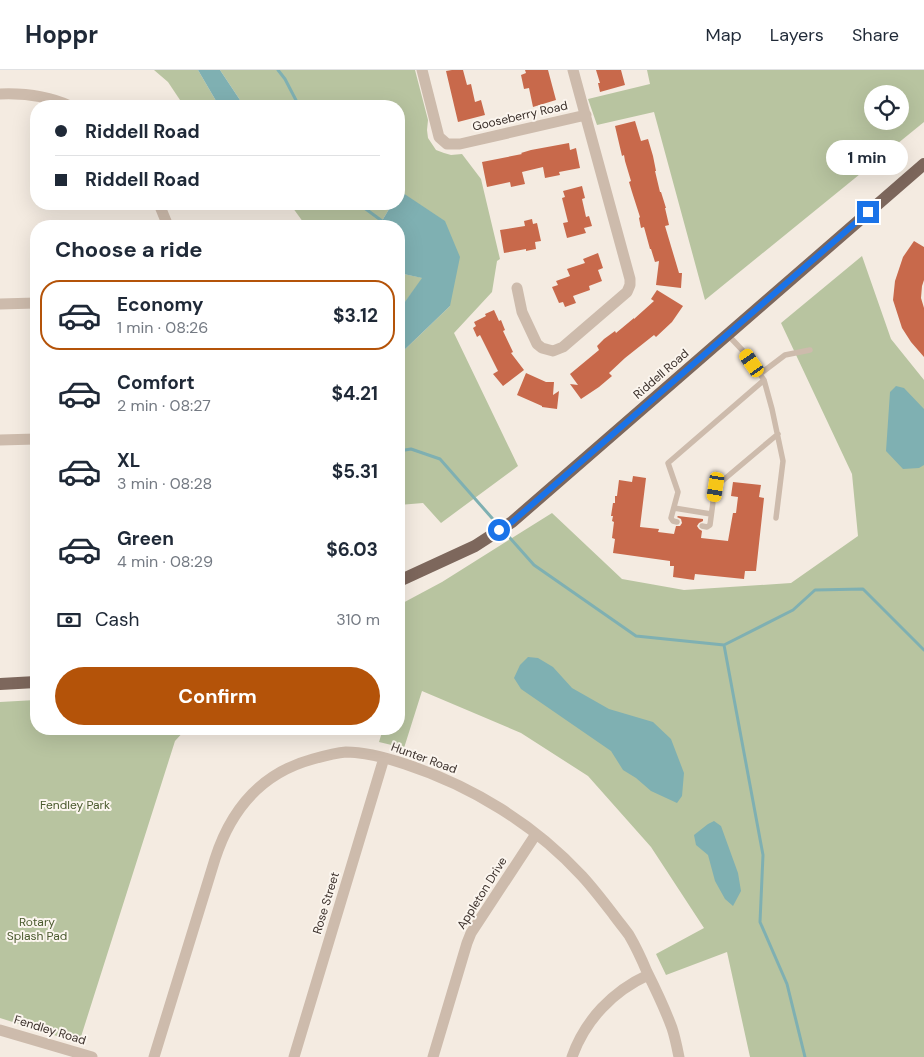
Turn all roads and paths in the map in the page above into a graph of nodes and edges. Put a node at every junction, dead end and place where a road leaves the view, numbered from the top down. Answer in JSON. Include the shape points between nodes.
{"nodes":[{"id":1,"x":422,"y":70,"type":"edge"},
{"id":2,"x":573,"y":70,"type":"edge"},
{"id":3,"x":0,"y":94,"type":"edge"},
{"id":4,"x":55,"y":100,"type":"edge"},
{"id":5,"x":586,"y":115,"type":"junction"},
{"id":6,"x":924,"y":164,"type":"edge"},
{"id":7,"x":517,"y":288,"type":"dead end"},
{"id":8,"x":30,"y":303,"type":"edge"},
{"id":9,"x":0,"y":304,"type":"edge"},
{"id":10,"x":727,"y":334,"type":"junction"},
{"id":11,"x":810,"y":350,"type":"dead end"},
{"id":12,"x":760,"y":374,"type":"junction"},
{"id":13,"x":764,"y":380,"type":"junction"},
{"id":14,"x":778,"y":434,"type":"junction"},
{"id":15,"x":30,"y":439,"type":"edge"},
{"id":16,"x":0,"y":440,"type":"edge"},
{"id":17,"x":674,"y":508,"type":"junction"},
{"id":18,"x":711,"y":514,"type":"junction"},
{"id":19,"x":776,"y":518,"type":"dead end"},
{"id":20,"x":677,"y":522,"type":"dead end"},
{"id":21,"x":702,"y":526,"type":"dead end"},
{"id":22,"x":405,"y":578,"type":"edge"},
{"id":23,"x":30,"y":682,"type":"edge"},
{"id":24,"x":0,"y":684,"type":"edge"},
{"id":25,"x":384,"y":758,"type":"junction"},
{"id":26,"x":536,"y":834,"type":"junction"},
{"id":27,"x":648,"y":974,"type":"junction"},
{"id":28,"x":0,"y":1030,"type":"edge"},
{"id":29,"x":92,"y":1057,"type":"edge"},
{"id":30,"x":154,"y":1057,"type":"edge"},
{"id":31,"x":294,"y":1057,"type":"edge"},
{"id":32,"x":433,"y":1057,"type":"edge"},
{"id":33,"x":572,"y":1057,"type":"edge"},
{"id":34,"x":679,"y":1057,"type":"edge"}],
"edges":[{"from":1,"to":5,"type":"street","name":"Gooseberry Road","via":[[439,136],[447,144],[460,144]]},
{"from":2,"to":5,"type":"street"},
{"from":3,"to":4,"type":"street","via":[[25,94]]},
{"from":5,"to":7,"type":"street","via":[[630,285],[627,292],[563,347],[553,351],[536,344],[522,312]]},
{"from":6,"to":10,"type":"main road","name":"Riddell Road"},
{"from":8,"to":9,"type":"street"},
{"from":10,"to":12,"type":"lane"},
{"from":10,"to":22,"type":"main road","name":"Riddell Road","via":[[512,522],[475,546]]},
{"from":11,"to":12,"type":"lane","via":[[786,355]]},
{"from":12,"to":13,"type":"lane"},
{"from":13,"to":14,"type":"lane"},
{"from":13,"to":17,"type":"lane","via":[[668,463],[678,492]]},
{"from":14,"to":18,"type":"lane","via":[[716,487]]},
{"from":14,"to":19,"type":"lane","via":[[783,461]]},
{"from":15,"to":16,"type":"street"},
{"from":17,"to":18,"type":"lane"},
{"from":17,"to":20,"type":"lane","via":[[671,518]]},
{"from":18,"to":21,"type":"lane","via":[[710,525]]},
{"from":23,"to":24,"type":"main road"},
{"from":25,"to":26,"type":"street","name":"Hunter Road","via":[[425,770],[462,786],[516,818]]},
{"from":25,"to":30,"type":"street","name":"Hunter Road","via":[[346,752],[302,762],[273,776],[241,806],[219,846]]},
{"from":25,"to":31,"type":"street","name":"Rose Street"},
{"from":26,"to":27,"type":"street","name":"Hunter Road","via":[[596,892],[629,936]]},
{"from":26,"to":32,"type":"street","name":"Appleton Drive","via":[[471,933]]},
{"from":27,"to":33,"type":"street","via":[[604,1004],[582,1035]]},
{"from":27,"to":34,"type":"street","name":"Hunter Road","via":[[671,1027]]},
{"from":28,"to":29,"type":"street","name":"Fendley Road"}]}
